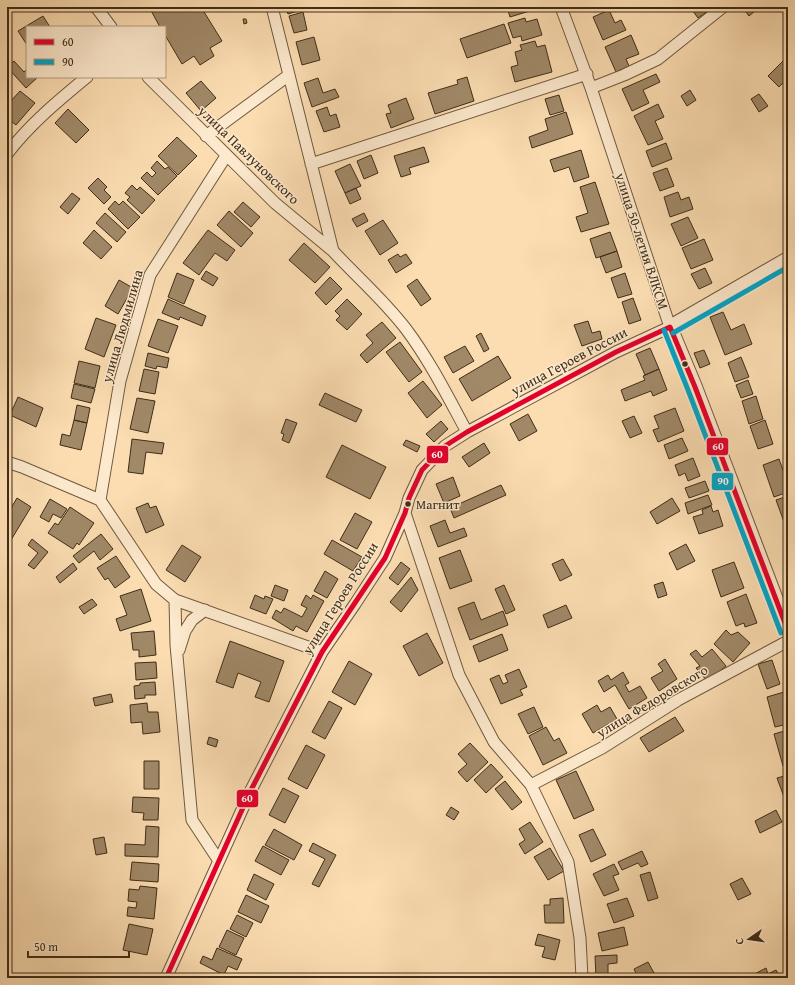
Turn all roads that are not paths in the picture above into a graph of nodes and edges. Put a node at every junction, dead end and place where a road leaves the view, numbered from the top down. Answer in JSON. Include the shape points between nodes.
{"nodes":[{"id":1,"x":96,"y":7,"type":"edge"},
{"id":2,"x":272,"y":7,"type":"edge"},
{"id":3,"x":561,"y":7,"type":"edge"},
{"id":4,"x":723,"y":7,"type":"edge"},
{"id":5,"x":110,"y":26,"type":"edge"},
{"id":6,"x":587,"y":74,"type":"junction"},
{"id":7,"x":289,"y":75,"type":"junction"},
{"id":8,"x":86,"y":78,"type":"edge"},
{"id":9,"x":149,"y":78,"type":"edge"},
{"id":10,"x":592,"y":88,"type":"junction"},
{"id":11,"x":206,"y":136,"type":"junction"},
{"id":12,"x":7,"y":154,"type":"edge"},
{"id":13,"x":226,"y":156,"type":"junction"},
{"id":14,"x":311,"y":164,"type":"junction"},
{"id":15,"x":333,"y":251,"type":"junction"},
{"id":16,"x":788,"y":259,"type":"edge"},
{"id":17,"x":670,"y":327,"type":"junction"},
{"id":18,"x":466,"y":432,"type":"junction"},
{"id":19,"x":7,"y":462,"type":"edge"},
{"id":20,"x":100,"y":500,"type":"junction"},
{"id":21,"x":405,"y":513,"type":"junction"},
{"id":22,"x":175,"y":600,"type":"junction"},
{"id":23,"x":205,"y":610,"type":"junction"},
{"id":24,"x":787,"y":626,"type":"edge"},
{"id":25,"x":788,"y":641,"type":"edge"},
{"id":26,"x":322,"y":652,"type":"junction"},
{"id":27,"x":177,"y":656,"type":"junction"},
{"id":28,"x":530,"y":785,"type":"junction"},
{"id":29,"x":219,"y":861,"type":"junction"},
{"id":30,"x":166,"y":978,"type":"edge"},
{"id":31,"x":582,"y":978,"type":"edge"}],
"edges":[{"from":1,"to":5,"type":"street"},
{"from":2,"to":7,"type":"street","name":"улица Павлуновского"},
{"from":3,"to":6,"type":"street","name":"улица 50-летия ВЛКСМ"},
{"from":4,"to":10,"type":"street","via":[[658,59]]},
{"from":6,"to":10,"type":"street","name":"улица 50-летия ВЛКСМ"},
{"from":6,"to":14,"type":"street"},
{"from":7,"to":11,"type":"street"},
{"from":7,"to":14,"type":"street","name":"улица Павлуновского"},
{"from":8,"to":12,"type":"street","via":[[50,106]]},
{"from":9,"to":11,"type":"street","name":"улица Павлуновского"},
{"from":10,"to":17,"type":"street","name":"улица 50-летия ВЛКСМ"},
{"from":11,"to":13,"type":"street","name":"улица Павлуновского"},
{"from":13,"to":15,"type":"street","name":"улица Павлуновского","via":[[275,203]]},
{"from":13,"to":20,"type":"street","name":"улица Людмилина","via":[[150,275],[120,381]]},
{"from":14,"to":15,"type":"street","name":"улица Павлуновского"},
{"from":15,"to":18,"type":"street","name":"улица Павлуновского","via":[[381,299],[407,330],[436,374]]},
{"from":16,"to":17,"type":"street"},
{"from":17,"to":18,"type":"street","name":"улица Героев России","via":[[616,352]]},
{"from":17,"to":24,"type":"street","name":"улица 50-летия ВЛКСМ"},
{"from":18,"to":21,"type":"street","name":"улица Героев России","via":[[445,446],[422,470]]},
{"from":19,"to":20,"type":"street"},
{"from":20,"to":22,"type":"street","via":[[156,584]]},
{"from":21,"to":26,"type":"street","name":"улица Героев России","via":[[385,558]]},
{"from":21,"to":28,"type":"street","via":[[459,675],[494,742]]},
{"from":22,"to":23,"type":"street"},
{"from":22,"to":27,"type":"street"},
{"from":23,"to":26,"type":"street"},
{"from":23,"to":27,"type":"street","via":[[192,620],[185,631]]},
{"from":25,"to":28,"type":"street","name":"улица Федоровского","via":[[678,700],[602,748]]},
{"from":26,"to":29,"type":"street","name":"улица Героев России","via":[[251,790]]},
{"from":27,"to":29,"type":"street","via":[[192,820]]},
{"from":28,"to":31,"type":"street","via":[[568,862],[580,938]]},
{"from":29,"to":30,"type":"street","name":"улица Героев России"}]}
